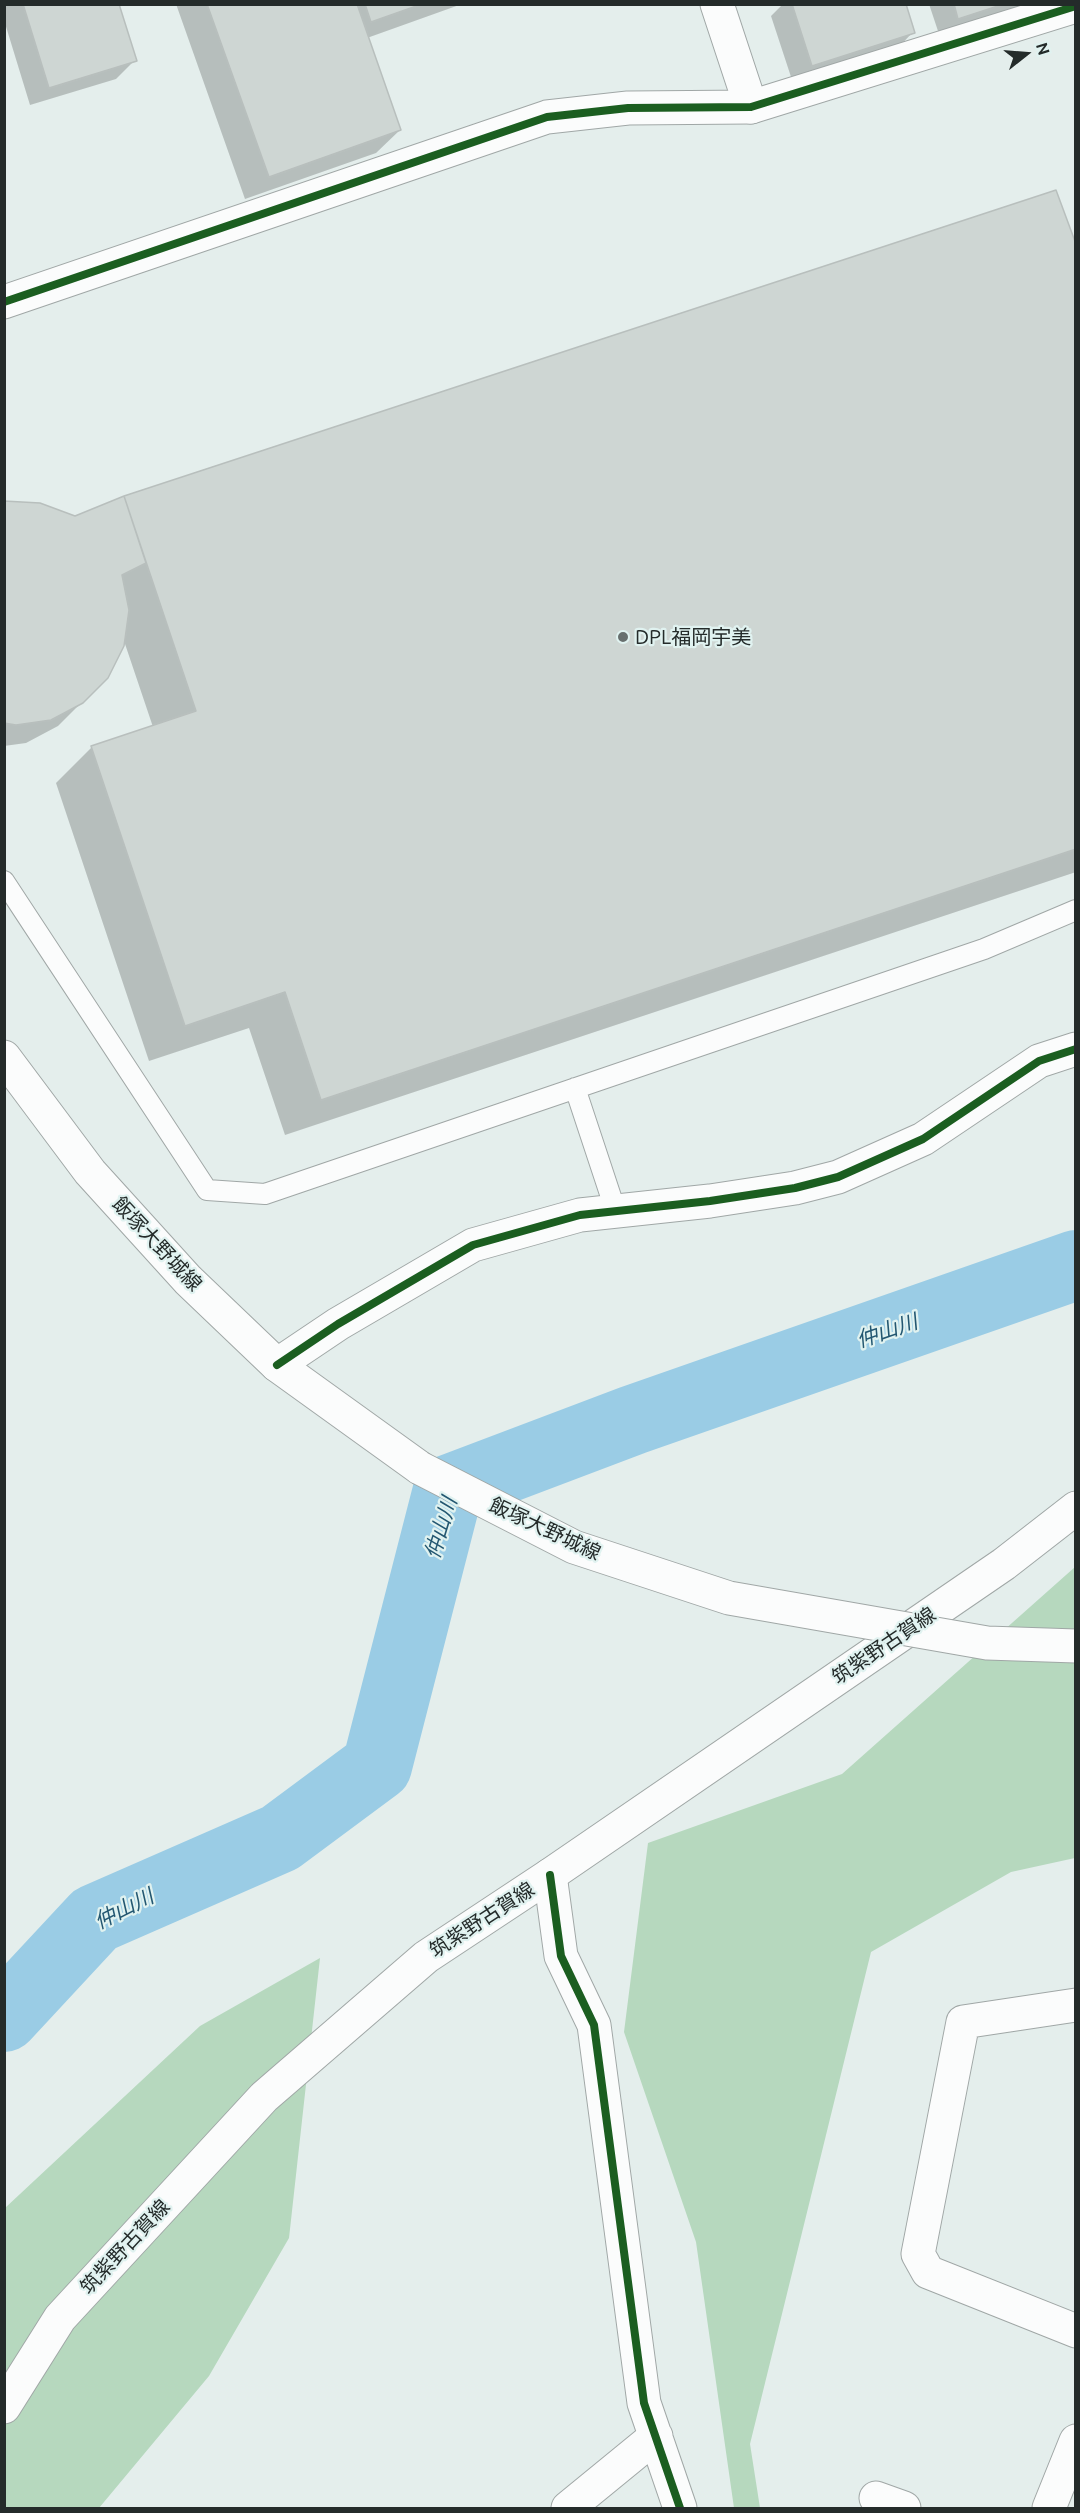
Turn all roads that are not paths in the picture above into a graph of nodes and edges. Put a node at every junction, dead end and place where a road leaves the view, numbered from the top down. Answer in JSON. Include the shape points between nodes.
{"nodes":[{"id":1,"x":717,"y":4,"type":"edge"},
{"id":2,"x":1076,"y":6,"type":"edge"},
{"id":3,"x":751,"y":107,"type":"junction"},
{"id":4,"x":4,"y":302,"type":"edge"},
{"id":5,"x":4,"y":881,"type":"edge"},
{"id":6,"x":1076,"y":910,"type":"edge"},
{"id":7,"x":1076,"y":1049,"type":"edge"},
{"id":8,"x":4,"y":1057,"type":"edge"},
{"id":9,"x":575,"y":1088,"type":"junction"},
{"id":10,"x":616,"y":1212,"type":"junction"},
{"id":11,"x":277,"y":1365,"type":"junction"},
{"id":12,"x":1076,"y":1508,"type":"edge"},
{"id":13,"x":1076,"y":1646,"type":"edge"},
{"id":14,"x":550,"y":1875,"type":"junction"},
{"id":15,"x":1076,"y":2005,"type":"edge"},
{"id":16,"x":1076,"y":2331,"type":"edge"},
{"id":17,"x":4,"y":2407,"type":"edge"},
{"id":18,"x":656,"y":2436,"type":"junction"},
{"id":19,"x":1076,"y":2441,"type":"edge"},
{"id":20,"x":568,"y":2508,"type":"edge"},
{"id":21,"x":680,"y":2508,"type":"edge"},
{"id":22,"x":1049,"y":2508,"type":"edge"}],
"edges":[{"from":1,"to":3,"type":"street"},
{"from":2,"to":3,"type":"street"},
{"from":3,"to":4,"type":"street","via":[[628,108],[548,117]]},
{"from":5,"to":9,"type":"lane","via":[[207,1190],[264,1194]]},
{"from":6,"to":9,"type":"lane","via":[[984,949]]},
{"from":7,"to":10,"type":"street","via":[[1039,1061],[923,1139],[838,1177],[795,1188]]},
{"from":8,"to":11,"type":"street","name":"飯塚大野城線","via":[[90,1172],[188,1280]]},
{"from":9,"to":10,"type":"lane"},
{"from":10,"to":11,"type":"street","via":[[580,1215],[473,1245],[338,1323]]},
{"from":11,"to":13,"type":"street","name":"飯塚大野城線","bridge":true,"via":[[420,1468],[574,1546],[729,1598],[987,1643]]},
{"from":12,"to":14,"type":"street","name":"筑紫野古賀線","via":[[1004,1564]]},
{"from":14,"to":17,"type":"street","name":"筑紫野古賀線","via":[[426,1957],[264,2097],[60,2318]]},
{"from":14,"to":18,"type":"street","via":[[561,1956],[594,2025],[644,2403]]},
{"from":15,"to":16,"type":"street","via":[[963,2022],[918,2254],[928,2272]]},
{"from":18,"to":20,"type":"street"},
{"from":18,"to":21,"type":"street"},
{"from":19,"to":22,"type":"street"}]}
